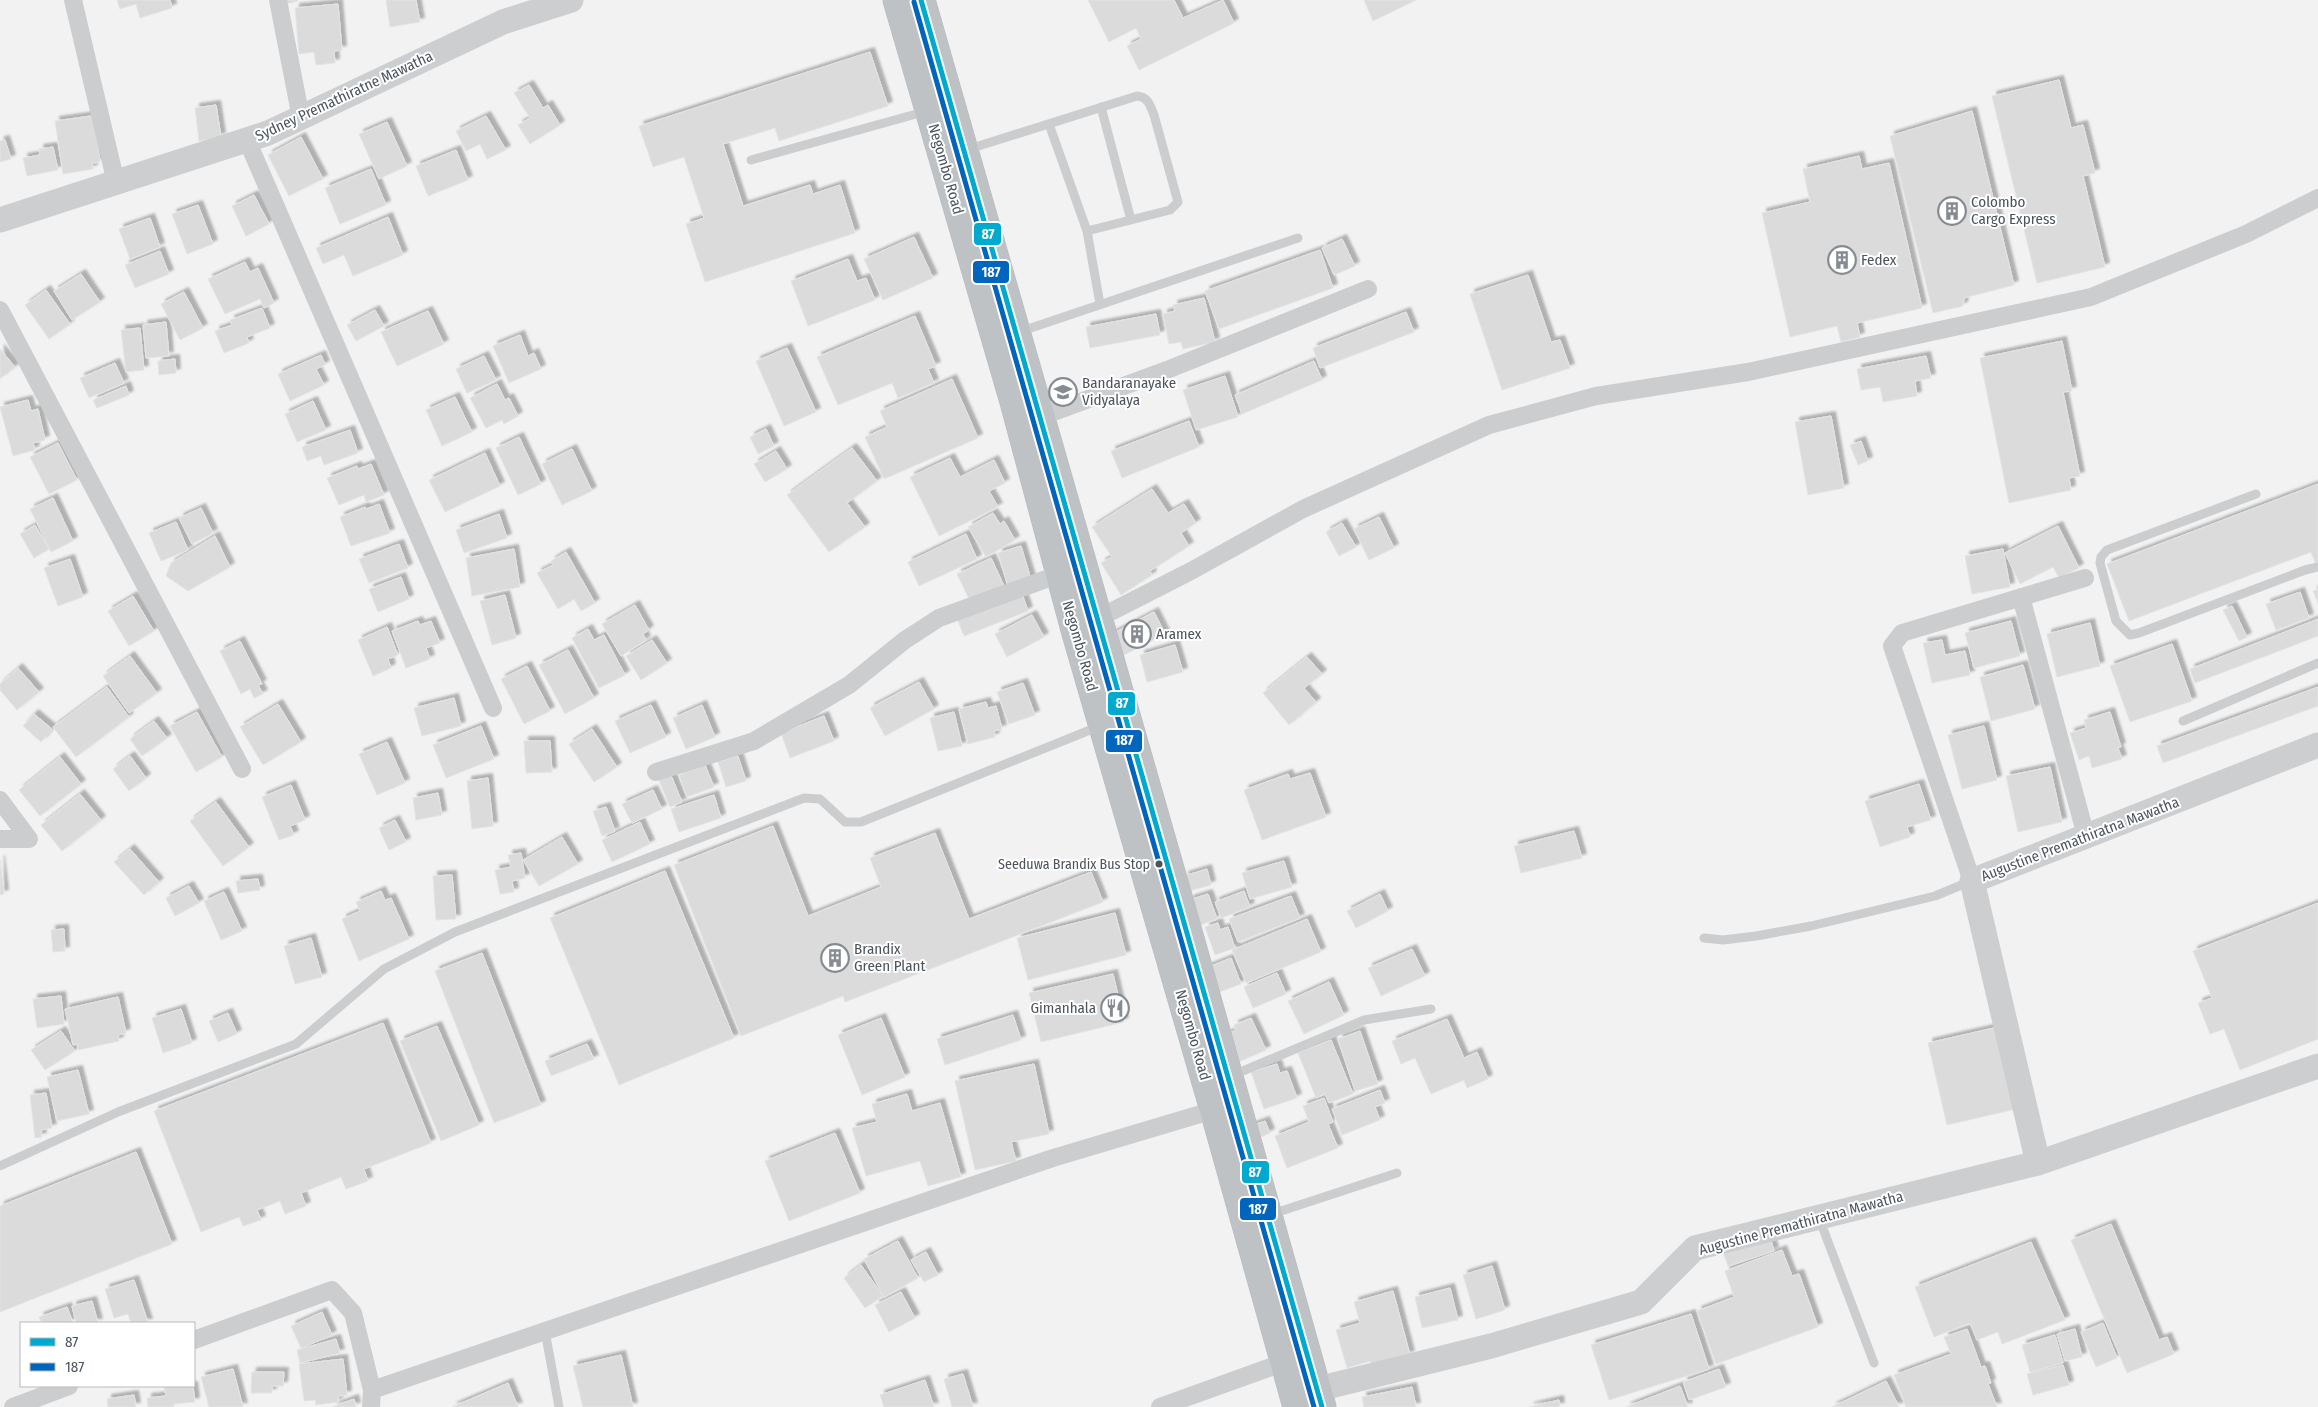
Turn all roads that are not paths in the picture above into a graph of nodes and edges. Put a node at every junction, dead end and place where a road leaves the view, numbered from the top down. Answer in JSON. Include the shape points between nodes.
{"nodes":[{"id":1,"x":73,"y":0,"type":"edge"},
{"id":2,"x":278,"y":0,"type":"edge"},
{"id":3,"x":571,"y":0,"type":"edge"},
{"id":4,"x":897,"y":0,"type":"edge"},
{"id":5,"x":921,"y":0,"type":"edge"},
{"id":6,"x":1101,"y":108,"type":"junction"},
{"id":7,"x":929,"y":110,"type":"junction"},
{"id":8,"x":301,"y":118,"type":"junction"},
{"id":9,"x":1049,"y":124,"type":"junction"},
{"id":10,"x":247,"y":140,"type":"junction"},
{"id":11,"x":964,"y":150,"type":"junction"},
{"id":12,"x":752,"y":160,"type":"dead end"},
{"id":13,"x":116,"y":183,"type":"junction"},
{"id":14,"x":2318,"y":198,"type":"edge"},
{"id":15,"x":0,"y":220,"type":"edge"},
{"id":16,"x":1132,"y":220,"type":"junction"},
{"id":17,"x":1087,"y":231,"type":"junction"},
{"id":18,"x":1298,"y":238,"type":"dead end"},
{"id":19,"x":1368,"y":289,"type":"dead end"},
{"id":20,"x":1100,"y":304,"type":"junction"},
{"id":21,"x":0,"y":310,"type":"edge"},
{"id":22,"x":1016,"y":332,"type":"junction"},
{"id":23,"x":1040,"y":417,"type":"junction"},
{"id":24,"x":2256,"y":494,"type":"dead end"},
{"id":25,"x":2318,"y":567,"type":"edge"},
{"id":26,"x":1060,"y":574,"type":"junction"},
{"id":27,"x":2085,"y":578,"type":"dead end"},
{"id":28,"x":2021,"y":597,"type":"junction"},
{"id":29,"x":1087,"y":624,"type":"junction"},
{"id":30,"x":2318,"y":663,"type":"edge"},
{"id":31,"x":493,"y":708,"type":"dead end"},
{"id":32,"x":2183,"y":721,"type":"dead end"},
{"id":33,"x":1103,"y":725,"type":"junction"},
{"id":34,"x":2318,"y":745,"type":"edge"},
{"id":35,"x":242,"y":769,"type":"dead end"},
{"id":36,"x":656,"y":772,"type":"dead end"},
{"id":37,"x":0,"y":800,"type":"edge"},
{"id":38,"x":2086,"y":836,"type":"junction"},
{"id":39,"x":0,"y":840,"type":"edge"},
{"id":40,"x":1972,"y":881,"type":"junction"},
{"id":41,"x":1704,"y":938,"type":"dead end"},
{"id":42,"x":1431,"y":1009,"type":"dead end"},
{"id":43,"x":2318,"y":1066,"type":"edge"},
{"id":44,"x":1229,"y":1077,"type":"junction"},
{"id":45,"x":1214,"y":1110,"type":"junction"},
{"id":46,"x":2038,"y":1163,"type":"junction"},
{"id":47,"x":0,"y":1166,"type":"edge"},
{"id":48,"x":1397,"y":1173,"type":"dead end"},
{"id":49,"x":1268,"y":1215,"type":"junction"},
{"id":50,"x":1819,"y":1217,"type":"junction"},
{"id":51,"x":545,"y":1331,"type":"junction"},
{"id":52,"x":195,"y":1340,"type":"edge"},
{"id":53,"x":1285,"y":1362,"type":"junction"},
{"id":54,"x":1874,"y":1363,"type":"dead end"},
{"id":55,"x":66,"y":1387,"type":"edge"},
{"id":56,"x":372,"y":1398,"type":"edge"},
{"id":57,"x":1307,"y":1400,"type":"edge"},
{"id":58,"x":12,"y":1407,"type":"edge"},
{"id":59,"x":559,"y":1407,"type":"edge"},
{"id":60,"x":1160,"y":1407,"type":"edge"}],
"edges":[{"from":1,"to":13,"type":"street"},
{"from":2,"to":8,"type":"street"},
{"from":3,"to":8,"type":"main road","name":"Sydney Premathiratne Mawatha","via":[[503,22]]},
{"from":4,"to":7,"type":"highway","name":"Negombo Road"},
{"from":5,"to":11,"type":"highway","name":"Negombo Road"},
{"from":6,"to":9,"type":"lane"},
{"from":6,"to":16,"type":"lane"},
{"from":6,"to":16,"type":"lane","via":[[1137,96],[1144,97],[1154,115],[1174,185],[1178,202],[1170,210]]},
{"from":7,"to":12,"type":"lane"},
{"from":7,"to":26,"type":"highway","name":"Negombo Road"},
{"from":8,"to":10,"type":"main road","name":"Sydney Premathiratne Mawatha"},
{"from":9,"to":11,"type":"lane"},
{"from":9,"to":17,"type":"lane"},
{"from":10,"to":13,"type":"main road","name":"Sydney Premathiratne Mawatha"},
{"from":10,"to":31,"type":"street"},
{"from":11,"to":22,"type":"highway","name":"Negombo Road"},
{"from":13,"to":15,"type":"main road","name":"Sydney Premathiratne Mawatha"},
{"from":14,"to":29,"type":"street","via":[[2246,234],[2091,297],[1748,372],[1596,396],[1489,425],[1303,509]]},
{"from":16,"to":17,"type":"lane"},
{"from":17,"to":20,"type":"lane"},
{"from":18,"to":20,"type":"lane"},
{"from":19,"to":23,"type":"street"},
{"from":20,"to":22,"type":"lane"},
{"from":21,"to":35,"type":"street"},
{"from":22,"to":23,"type":"highway","name":"Negombo Road"},
{"from":23,"to":29,"type":"highway","name":"Negombo Road"},
{"from":24,"to":25,"type":"lane","via":[[2107,550],[2100,563],[2116,621],[2122,629],[2130,635],[2139,634]]},
{"from":26,"to":29,"type":"highway","name":"Negombo Road"},
{"from":26,"to":36,"type":"street","via":[[939,618],[905,640],[849,685],[754,742]]},
{"from":27,"to":28,"type":"street"},
{"from":28,"to":38,"type":"street"},
{"from":28,"to":40,"type":"street","via":[[1902,634],[1892,646]]},
{"from":29,"to":33,"type":"highway","name":"Negombo Road"},
{"from":29,"to":44,"type":"highway","name":"Negombo Road"},
{"from":30,"to":32,"type":"lane"},
{"from":33,"to":45,"type":"highway","name":"Negombo Road"},
{"from":33,"to":47,"type":"lane","via":[[861,822],[845,822],[820,799],[804,798],[455,932],[384,969],[296,1044],[118,1112]]},
{"from":34,"to":38,"type":"main road","name":"Augustine Premathiratna Mawatha"},
{"from":37,"to":39,"type":"street","via":[[29,839]]},
{"from":38,"to":40,"type":"main road","name":"Augustine Premathiratna Mawatha"},
{"from":40,"to":41,"type":"lane","via":[[1935,896],[1811,926],[1723,940]]},
{"from":40,"to":46,"type":"main road","name":"Augustine Premathiratna Mawatha"},
{"from":42,"to":44,"type":"lane","via":[[1364,1020]]},
{"from":43,"to":46,"type":"main road","name":"Augustine Premathiratna Mawatha"},
{"from":44,"to":49,"type":"highway","name":"Negombo Road"},
{"from":45,"to":51,"type":"street","via":[[1053,1158]]},
{"from":45,"to":53,"type":"highway","name":"Negombo Road"},
{"from":46,"to":50,"type":"main road","name":"Augustine Premathiratna Mawatha"},
{"from":48,"to":49,"type":"lane"},
{"from":49,"to":57,"type":"highway","name":"Negombo Road"},
{"from":50,"to":54,"type":"lane"},
{"from":50,"to":57,"type":"main road","name":"Augustine Premathiratna Mawatha","via":[[1695,1248],[1641,1302]]},
{"from":51,"to":56,"type":"street"},
{"from":51,"to":59,"type":"lane"},
{"from":52,"to":56,"type":"street","via":[[332,1290],[353,1313]]},
{"from":53,"to":57,"type":"highway","name":"Negombo Road"},
{"from":53,"to":60,"type":"street"},
{"from":55,"to":58,"type":"street"}]}
